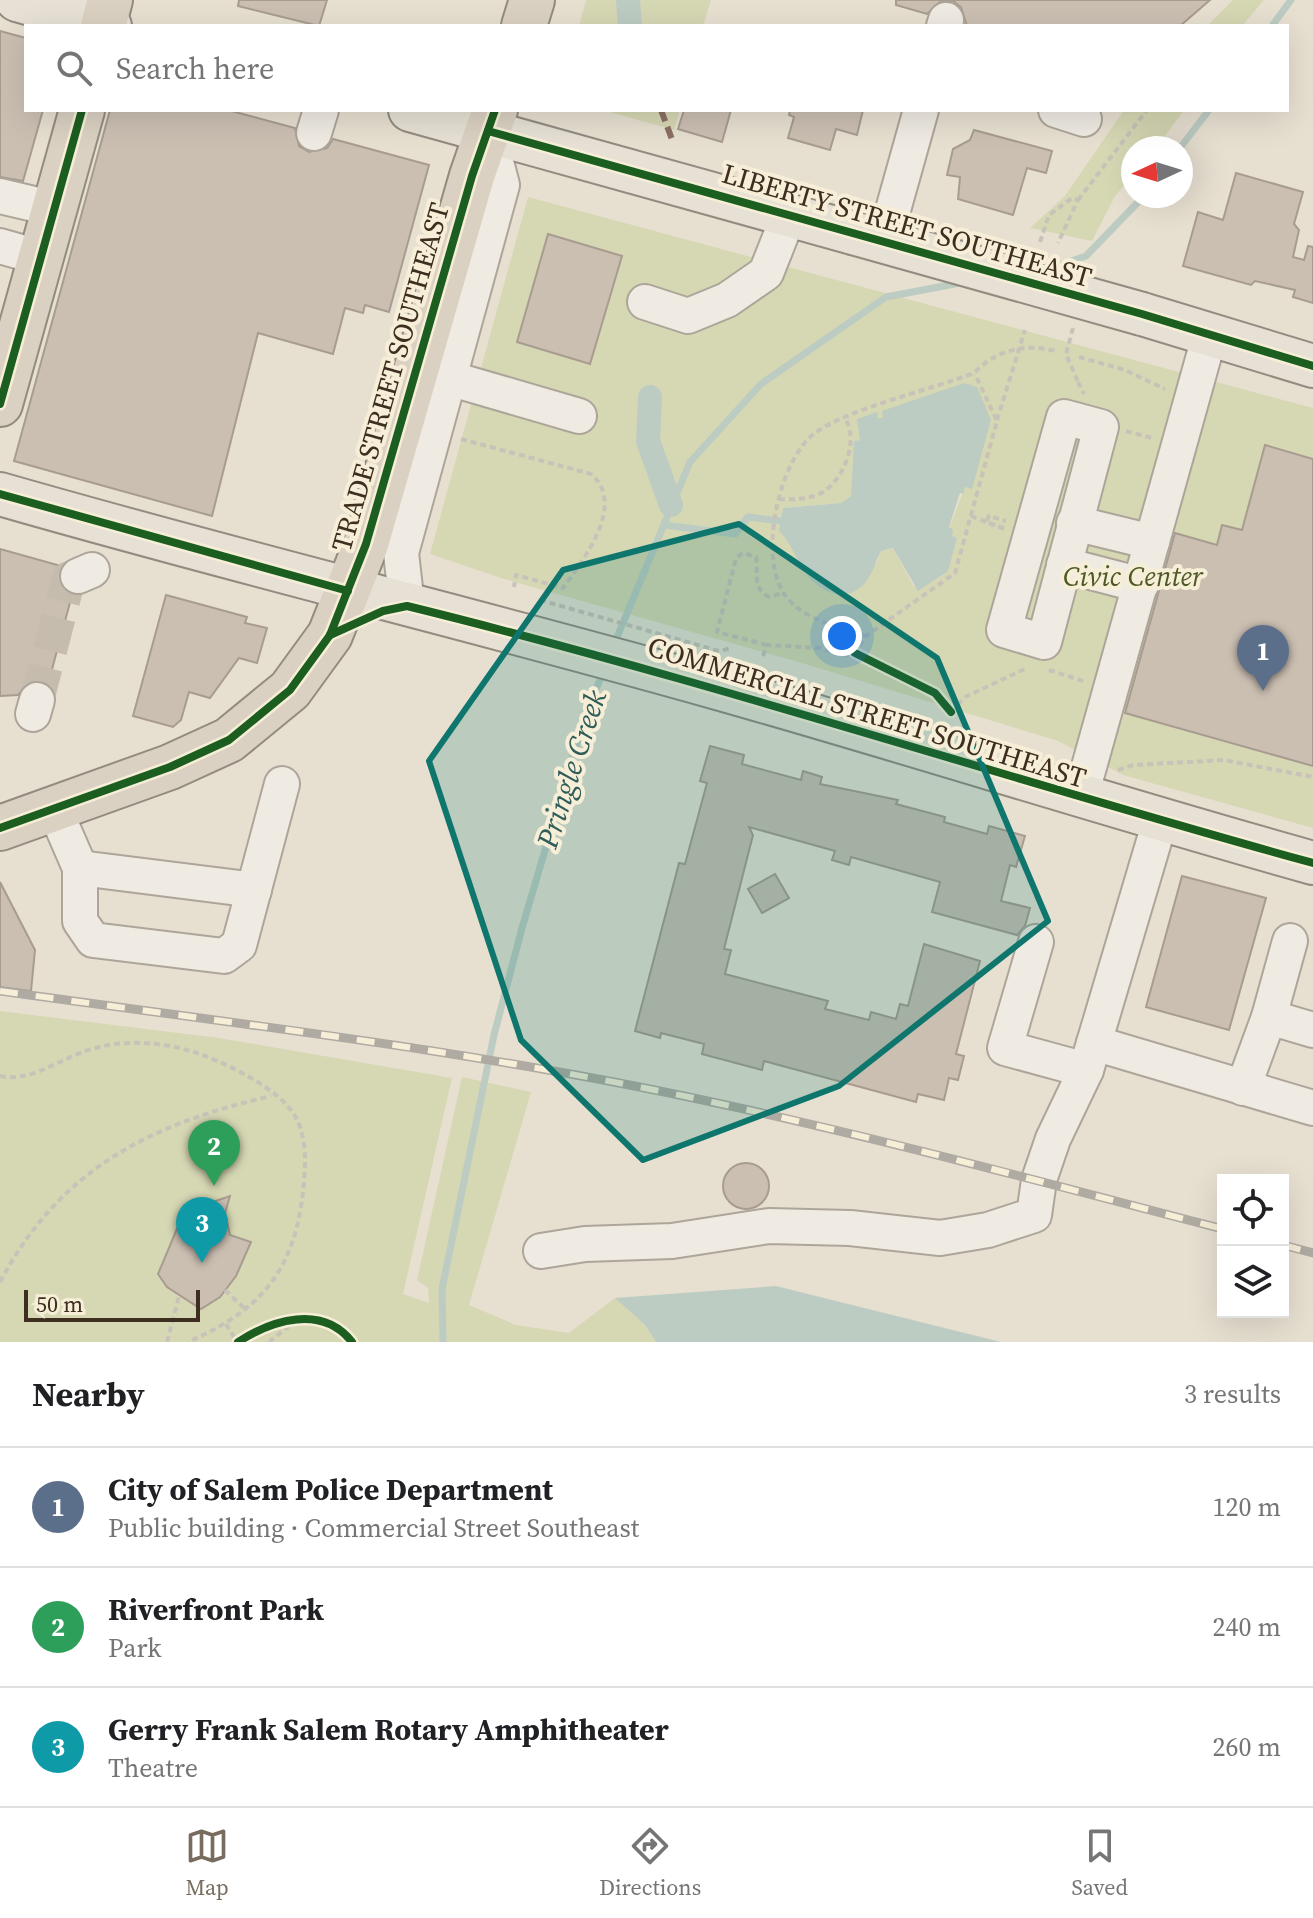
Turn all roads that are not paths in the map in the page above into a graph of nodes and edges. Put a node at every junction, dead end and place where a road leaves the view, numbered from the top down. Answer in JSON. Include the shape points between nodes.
{"nodes":[{"id":1,"x":17,"y":0,"type":"edge"},
{"id":2,"x":532,"y":0,"type":"edge"},
{"id":3,"x":107,"y":19,"type":"edge"},
{"id":4,"x":525,"y":24,"type":"edge"},
{"id":5,"x":81,"y":112,"type":"edge"},
{"id":6,"x":425,"y":112,"type":"edge"},
{"id":7,"x":920,"y":112,"type":"edge"},
{"id":8,"x":491,"y":121,"type":"edge"},
{"id":9,"x":0,"y":196,"type":"edge"},
{"id":10,"x":55,"y":209,"type":"junction"},
{"id":11,"x":789,"y":215,"type":"junction"},
{"id":12,"x":868,"y":237,"type":"junction"},
{"id":13,"x":0,"y":246,"type":"edge"},
{"id":14,"x":42,"y":258,"type":"junction"},
{"id":15,"x":645,"y":302,"type":"dead end"},
{"id":16,"x":1210,"y":334,"type":"junction"},
{"id":17,"x":1313,"y":366,"type":"edge"},
{"id":18,"x":433,"y":374,"type":"junction"},
{"id":19,"x":0,"y":404,"type":"edge"},
{"id":20,"x":579,"y":416,"type":"dead end"},
{"id":21,"x":0,"y":494,"type":"edge"},
{"id":22,"x":1074,"y":523,"type":"junction"},
{"id":23,"x":1152,"y":542,"type":"junction"},
{"id":24,"x":1064,"y":565,"type":"junction"},
{"id":25,"x":1141,"y":585,"type":"junction"},
{"id":26,"x":348,"y":591,"type":"junction"},
{"id":27,"x":407,"y":606,"type":"junction"},
{"id":28,"x":330,"y":635,"type":"junction"},
{"id":29,"x":282,"y":784,"type":"dead end"},
{"id":30,"x":1080,"y":799,"type":"junction"},
{"id":31,"x":54,"y":808,"type":"junction"},
{"id":32,"x":1160,"y":821,"type":"junction"},
{"id":33,"x":0,"y":828,"type":"edge"},
{"id":34,"x":1313,"y":863,"type":"edge"},
{"id":35,"x":80,"y":868,"type":"junction"},
{"id":36,"x":254,"y":890,"type":"junction"},
{"id":37,"x":1290,"y":941,"type":"dead end"},
{"id":38,"x":1036,"y":942,"type":"dead end"},
{"id":39,"x":1269,"y":1017,"type":"junction"},
{"id":40,"x":1313,"y":1030,"type":"edge"},
{"id":41,"x":1090,"y":1056,"type":"junction"},
{"id":42,"x":1243,"y":1088,"type":"junction"},
{"id":43,"x":1313,"y":1108,"type":"edge"},
{"id":44,"x":541,"y":1251,"type":"dead end"}],
"edges":[{"from":1,"to":3,"type":"main road"},
{"from":2,"to":4,"type":"highway"},
{"from":5,"to":10,"type":"highway"},
{"from":6,"to":8,"type":"main road","name":"LIBERTY STREET SOUTHEAST"},
{"from":7,"to":12,"type":"street","via":[[898,191]]},
{"from":8,"to":11,"type":"main road","name":"LIBERTY STREET SOUTHEAST"},
{"from":8,"to":18,"type":"highway","name":"TRADE STREET SOUTHEAST"},
{"from":9,"to":10,"type":"street"},
{"from":10,"to":14,"type":"highway"},
{"from":11,"to":12,"type":"main road","name":"LIBERTY STREET SOUTHEAST"},
{"from":11,"to":15,"type":"street","via":[[766,273],[727,300],[688,316]]},
{"from":12,"to":16,"type":"main road","name":"LIBERTY STREET SOUTHEAST","bridge":true},
{"from":13,"to":14,"type":"street"},
{"from":14,"to":19,"type":"highway"},
{"from":16,"to":17,"type":"main road","name":"LIBERTY STREET SOUTHEAST"},
{"from":16,"to":23,"type":"street"},
{"from":18,"to":20,"type":"street"},
{"from":18,"to":26,"type":"highway","name":"TRADE STREET SOUTHEAST"},
{"from":18,"to":27,"type":"street","name":"TRADE STREET SOUTHEAST","via":[[401,553]]},
{"from":21,"to":26,"type":"main road","name":"COMMERCIAL STREET SOUTHEAST"},
{"from":22,"to":23,"type":"street"},
{"from":22,"to":24,"type":"street"},
{"from":22,"to":24,"type":"street","via":[[1101,427],[1064,417],[1004,630],[1044,642]]},
{"from":23,"to":25,"type":"street"},
{"from":24,"to":25,"type":"street"},
{"from":25,"to":30,"type":"street"},
{"from":26,"to":27,"type":"main road","name":"COMMERCIAL STREET SOUTHEAST"},
{"from":26,"to":28,"type":"highway","name":"TRADE STREET SOUTHEAST"},
{"from":27,"to":28,"type":"main road"},
{"from":27,"to":30,"type":"main road","name":"COMMERCIAL STREET SOUTHEAST","via":[[532,617],[724,690]]},
{"from":28,"to":31,"type":"highway","name":"TRADE STREET SOUTHEAST","via":[[290,690],[247,729],[170,767]]},
{"from":29,"to":36,"type":"street"},
{"from":30,"to":32,"type":"main road","name":"COMMERCIAL STREET SOUTHEAST"},
{"from":31,"to":33,"type":"highway","name":"TRADE STREET SOUTHEAST"},
{"from":31,"to":35,"type":"street"},
{"from":32,"to":34,"type":"main road","name":"COMMERCIAL STREET SOUTHEAST"},
{"from":32,"to":41,"type":"street"},
{"from":35,"to":36,"type":"street"},
{"from":35,"to":36,"type":"street","via":[[80,921],[93,940],[224,956],[239,945]]},
{"from":37,"to":39,"type":"street"},
{"from":38,"to":41,"type":"street","via":[[1005,1048]]},
{"from":39,"to":40,"type":"street"},
{"from":39,"to":42,"type":"street"},
{"from":41,"to":42,"type":"street"},
{"from":41,"to":44,"type":"street","via":[[1053,1139],[1034,1215],[940,1238],[769,1226],[672,1241]]},
{"from":42,"to":43,"type":"street"}]}
